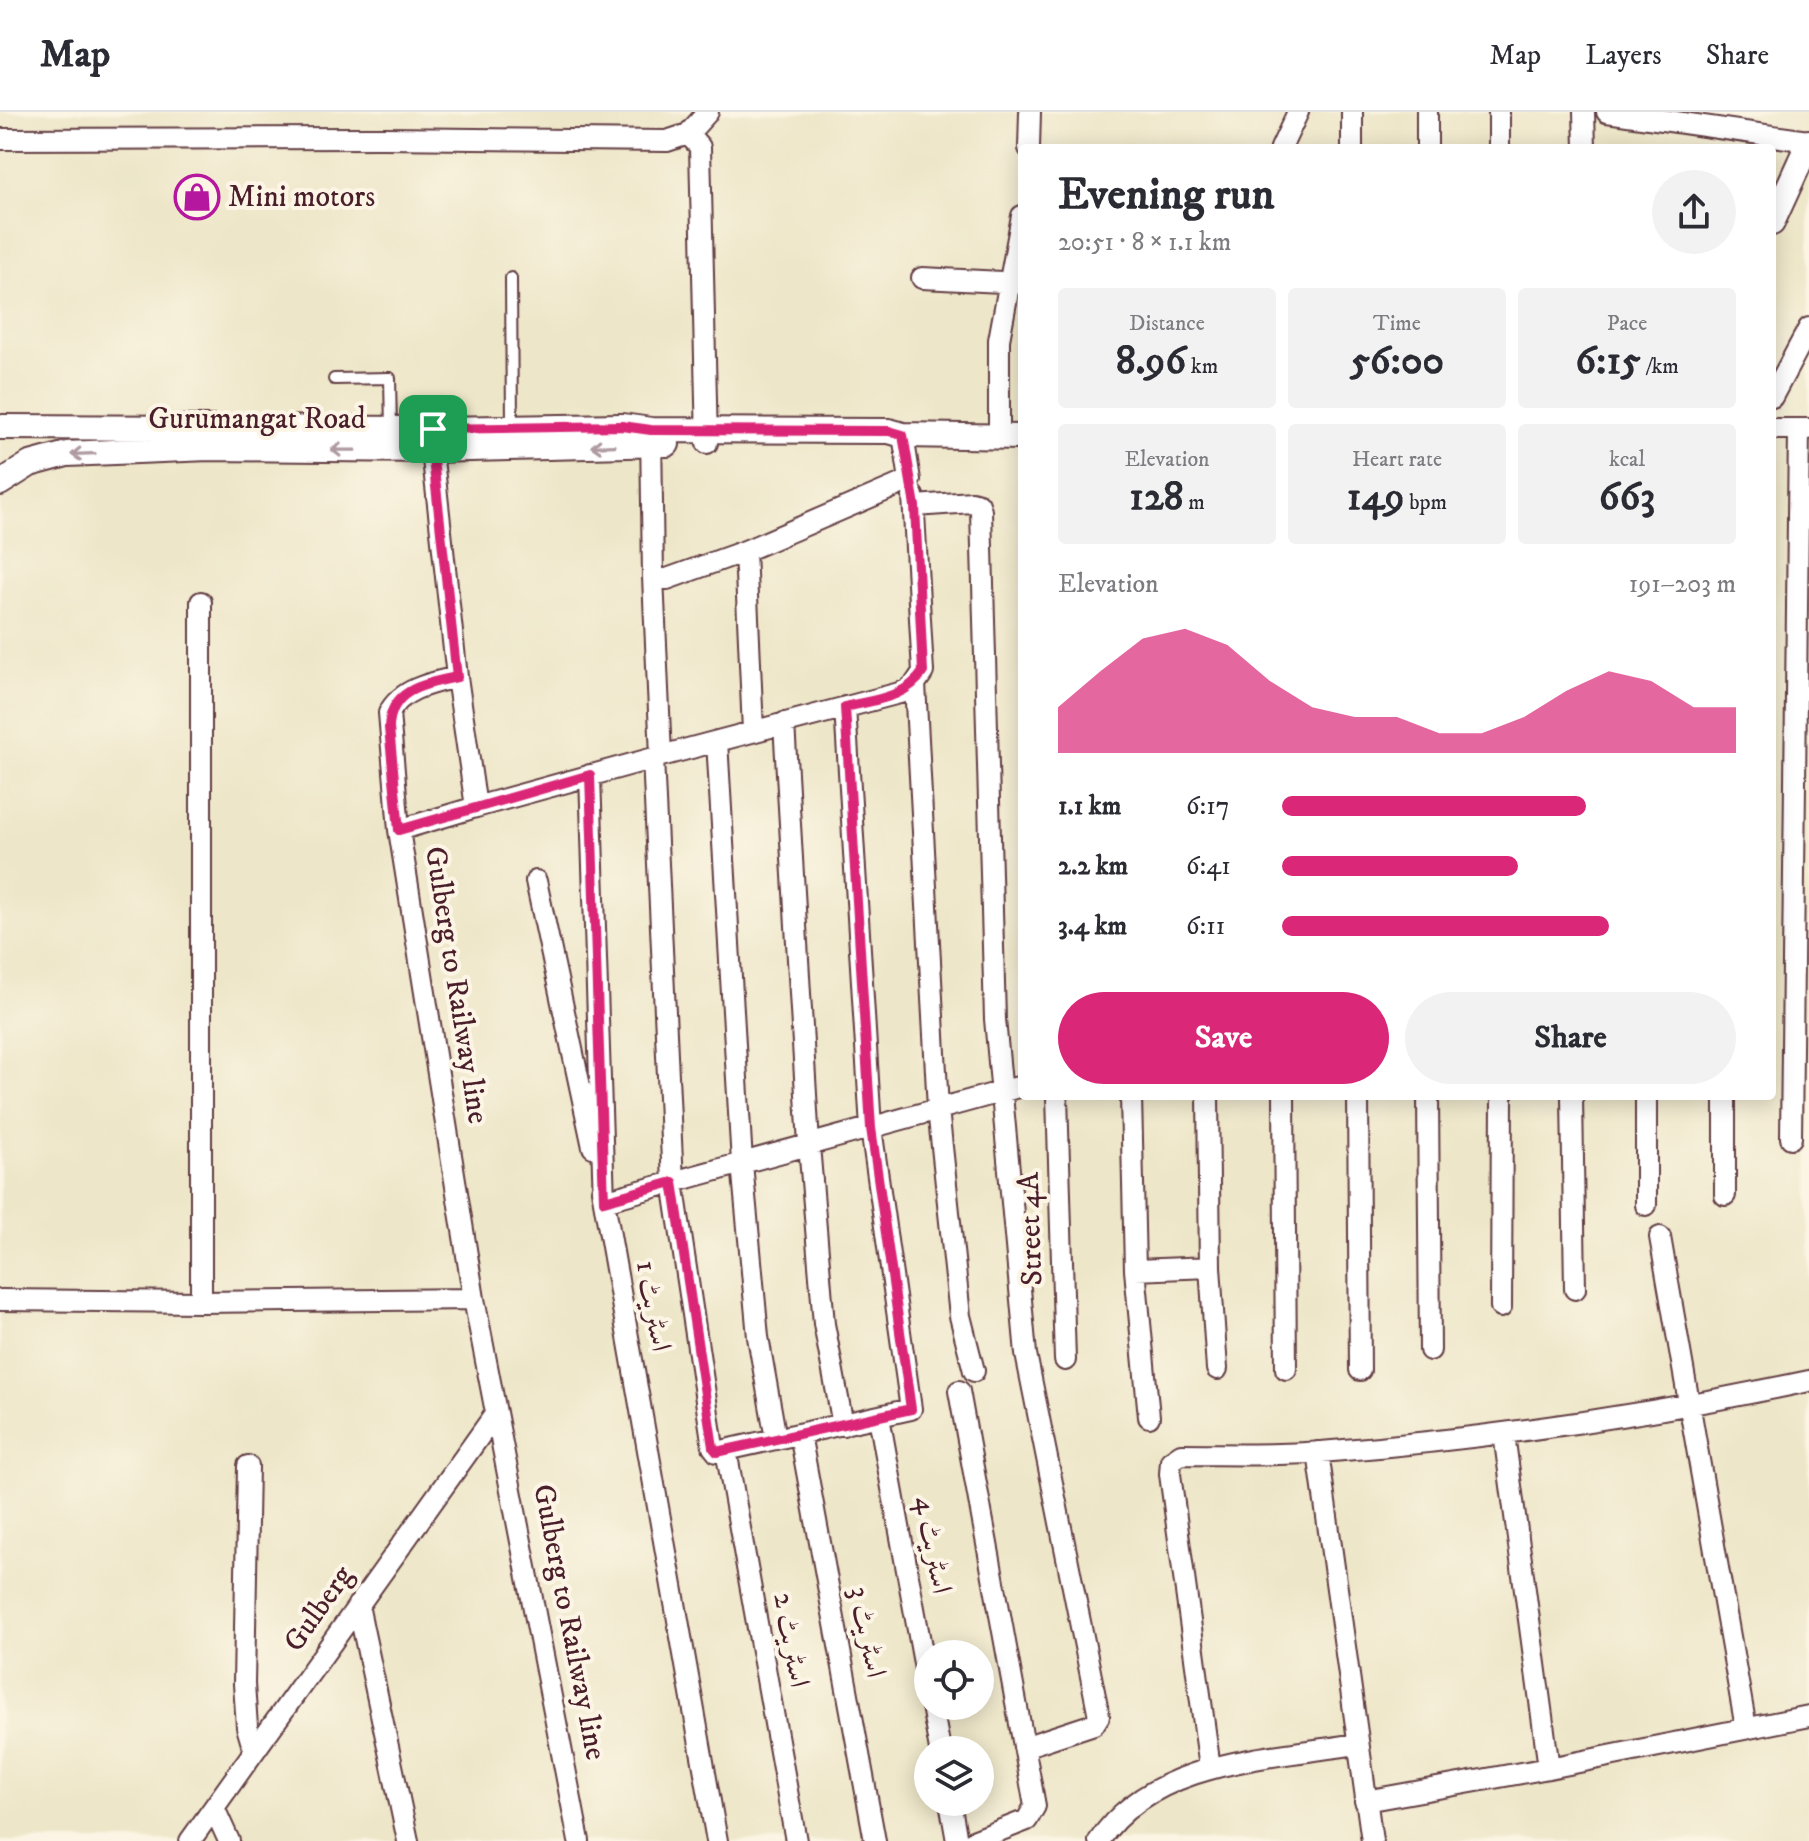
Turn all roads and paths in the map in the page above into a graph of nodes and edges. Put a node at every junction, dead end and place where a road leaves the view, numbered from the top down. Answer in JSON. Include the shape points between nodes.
{"nodes":[{"id":1,"x":708,"y":112,"type":"edge"},
{"id":2,"x":1030,"y":112,"type":"edge"},
{"id":3,"x":1298,"y":112,"type":"edge"},
{"id":4,"x":1352,"y":112,"type":"edge"},
{"id":5,"x":1427,"y":112,"type":"edge"},
{"id":6,"x":1499,"y":112,"type":"edge"},
{"id":7,"x":1584,"y":112,"type":"edge"},
{"id":8,"x":1607,"y":112,"type":"edge"},
{"id":9,"x":688,"y":134,"type":"junction"},
{"id":10,"x":0,"y":139,"type":"edge"},
{"id":11,"x":1809,"y":142,"type":"edge"},
{"id":12,"x":1029,"y":144,"type":"edge"},
{"id":13,"x":1282,"y":144,"type":"edge"},
{"id":14,"x":1352,"y":144,"type":"edge"},
{"id":15,"x":1427,"y":144,"type":"edge"},
{"id":16,"x":1499,"y":144,"type":"edge"},
{"id":17,"x":1585,"y":144,"type":"edge"},
{"id":18,"x":1776,"y":214,"type":"edge"},
{"id":19,"x":1018,"y":261,"type":"edge"},
{"id":20,"x":511,"y":278,"type":"dead end"},
{"id":21,"x":922,"y":278,"type":"dead end"},
{"id":22,"x":1016,"y":283,"type":"edge"},
{"id":23,"x":1809,"y":328,"type":"edge"},
{"id":24,"x":334,"y":379,"type":"dead end"},
{"id":25,"x":1776,"y":390,"type":"edge"},
{"id":26,"x":0,"y":427,"type":"edge"},
{"id":27,"x":512,"y":428,"type":"junction"},
{"id":28,"x":391,"y":429,"type":"junction"},
{"id":29,"x":1776,"y":429,"type":"edge"},
{"id":30,"x":1804,"y":429,"type":"edge"},
{"id":31,"x":707,"y":435,"type":"junction"},
{"id":32,"x":903,"y":435,"type":"junction"},
{"id":33,"x":1010,"y":436,"type":"edge"},
{"id":34,"x":650,"y":437,"type":"junction"},
{"id":35,"x":433,"y":440,"type":"junction"},
{"id":36,"x":910,"y":480,"type":"junction"},
{"id":37,"x":0,"y":483,"type":"edge"},
{"id":38,"x":915,"y":506,"type":"junction"},
{"id":39,"x":745,"y":551,"type":"junction"},
{"id":40,"x":653,"y":577,"type":"junction"},
{"id":41,"x":201,"y":602,"type":"dead end"},
{"id":42,"x":457,"y":677,"type":"junction"},
{"id":43,"x":915,"y":684,"type":"junction"},
{"id":44,"x":845,"y":707,"type":"junction"},
{"id":45,"x":784,"y":723,"type":"junction"},
{"id":46,"x":753,"y":731,"type":"junction"},
{"id":47,"x":717,"y":741,"type":"junction"},
{"id":48,"x":657,"y":757,"type":"junction"},
{"id":49,"x":590,"y":775,"type":"junction"},
{"id":50,"x":476,"y":807,"type":"junction"},
{"id":51,"x":399,"y":830,"type":"junction"},
{"id":52,"x":536,"y":881,"type":"dead end"},
{"id":53,"x":1012,"y":1089,"type":"edge"},
{"id":54,"x":1057,"y":1100,"type":"edge"},
{"id":55,"x":1131,"y":1100,"type":"edge"},
{"id":56,"x":1208,"y":1100,"type":"edge"},
{"id":57,"x":1284,"y":1100,"type":"edge"},
{"id":58,"x":1358,"y":1100,"type":"edge"},
{"id":59,"x":1428,"y":1100,"type":"edge"},
{"id":60,"x":1502,"y":1100,"type":"edge"},
{"id":61,"x":1572,"y":1100,"type":"edge"},
{"id":62,"x":1646,"y":1100,"type":"edge"},
{"id":63,"x":1725,"y":1100,"type":"edge"},
{"id":64,"x":938,"y":1109,"type":"junction"},
{"id":65,"x":871,"y":1128,"type":"junction"},
{"id":66,"x":1791,"y":1138,"type":"dead end"},
{"id":67,"x":809,"y":1145,"type":"junction"},
{"id":68,"x":742,"y":1163,"type":"junction"},
{"id":69,"x":673,"y":1182,"type":"junction"},
{"id":70,"x":1725,"y":1195,"type":"dead end"},
{"id":71,"x":604,"y":1201,"type":"junction"},
{"id":72,"x":1646,"y":1205,"type":"dead end"},
{"id":73,"x":1660,"y":1237,"type":"dead end"},
{"id":74,"x":1210,"y":1267,"type":"junction"},
{"id":75,"x":1135,"y":1270,"type":"junction"},
{"id":76,"x":1575,"y":1289,"type":"dead end"},
{"id":77,"x":474,"y":1299,"type":"junction"},
{"id":78,"x":0,"y":1300,"type":"edge"},
{"id":79,"x":201,"y":1302,"type":"junction"},
{"id":80,"x":1501,"y":1307,"type":"dead end"},
{"id":81,"x":1430,"y":1350,"type":"dead end"},
{"id":82,"x":1065,"y":1360,"type":"dead end"},
{"id":83,"x":1217,"y":1369,"type":"dead end"},
{"id":84,"x":1286,"y":1369,"type":"dead end"},
{"id":85,"x":1360,"y":1370,"type":"dead end"},
{"id":86,"x":974,"y":1371,"type":"dead end"},
{"id":87,"x":1809,"y":1381,"type":"edge"},
{"id":88,"x":959,"y":1391,"type":"dead end"},
{"id":89,"x":1689,"y":1406,"type":"junction"},
{"id":90,"x":496,"y":1413,"type":"junction"},
{"id":91,"x":879,"y":1417,"type":"junction"},
{"id":92,"x":1149,"y":1417,"type":"dead end"},
{"id":93,"x":843,"y":1425,"type":"junction"},
{"id":94,"x":800,"y":1434,"type":"junction"},
{"id":95,"x":1504,"y":1434,"type":"junction"},
{"id":96,"x":776,"y":1439,"type":"junction"},
{"id":97,"x":726,"y":1450,"type":"junction"},
{"id":98,"x":1318,"y":1452,"type":"junction"},
{"id":99,"x":248,"y":1466,"type":"dead end"},
{"id":100,"x":358,"y":1605,"type":"junction"},
{"id":101,"x":920,"y":1640,"type":"edge"},
{"id":102,"x":1809,"y":1716,"type":"edge"},
{"id":103,"x":1746,"y":1728,"type":"junction"},
{"id":104,"x":1357,"y":1744,"type":"junction"},
{"id":105,"x":1024,"y":1747,"type":"junction"},
{"id":106,"x":254,"y":1751,"type":"junction"},
{"id":107,"x":1210,"y":1768,"type":"junction"},
{"id":108,"x":1549,"y":1768,"type":"junction"},
{"id":109,"x":1365,"y":1801,"type":"junction"},
{"id":110,"x":214,"y":1808,"type":"junction"},
{"id":111,"x":953,"y":1816,"type":"edge"},
{"id":112,"x":190,"y":1841,"type":"edge"},
{"id":113,"x":229,"y":1841,"type":"edge"},
{"id":114,"x":408,"y":1841,"type":"edge"},
{"id":115,"x":579,"y":1841,"type":"edge"},
{"id":116,"x":717,"y":1841,"type":"edge"},
{"id":117,"x":796,"y":1841,"type":"edge"},
{"id":118,"x":875,"y":1841,"type":"edge"},
{"id":119,"x":957,"y":1841,"type":"edge"},
{"id":120,"x":973,"y":1841,"type":"edge"},
{"id":121,"x":1099,"y":1841,"type":"edge"},
{"id":122,"x":1372,"y":1841,"type":"edge"}],
"edges":[{"from":1,"to":9,"type":"street"},
{"from":2,"to":12,"type":"street"},
{"from":3,"to":13,"type":"street"},
{"from":4,"to":14,"type":"street"},
{"from":5,"to":15,"type":"street"},
{"from":6,"to":16,"type":"street"},
{"from":7,"to":17,"type":"street"},
{"from":8,"to":11,"type":"street"},
{"from":9,"to":10,"type":"street","via":[[667,141]]},
{"from":9,"to":31,"type":"street","via":[[700,147]]},
{"from":11,"to":18,"type":"street"},
{"from":19,"to":22,"type":"street"},
{"from":20,"to":27,"type":"lane"},
{"from":21,"to":22,"type":"street"},
{"from":22,"to":33,"type":"street","via":[[999,340]]},
{"from":23,"to":25,"type":"street"},
{"from":24,"to":28,"type":"lane","via":[[390,378]]},
{"from":26,"to":28,"type":"street"},
{"from":27,"to":34,"type":"street","via":[[622,426]]},
{"from":27,"to":35,"type":"street"},
{"from":28,"to":35,"type":"street"},
{"from":29,"to":30,"type":"street"},
{"from":30,"to":66,"type":"street"},
{"from":31,"to":32,"type":"street"},
{"from":31,"to":34,"type":"street"},
{"from":32,"to":33,"type":"street"},
{"from":32,"to":36,"type":"street"},
{"from":34,"to":35,"type":"street","name":"Gurumangat Road","one_way":true},
{"from":34,"to":40,"type":"street"},
{"from":35,"to":37,"type":"street","name":"Gurumangat Road","one_way":true,"via":[[67,454],[30,464]]},
{"from":35,"to":42,"type":"street","name":"Gulberg to Railway line"},
{"from":36,"to":38,"type":"street"},
{"from":36,"to":39,"type":"street"},
{"from":38,"to":43,"type":"street","via":[[923,672]]},
{"from":38,"to":53,"type":"street","via":[[972,502],[981,511],[995,1019]]},
{"from":39,"to":40,"type":"street","via":[[667,579]]},
{"from":39,"to":46,"type":"street"},
{"from":40,"to":48,"type":"street"},
{"from":41,"to":79,"type":"street"},
{"from":42,"to":50,"type":"street","name":"Gulberg to Railway line"},
{"from":42,"to":51,"type":"street","via":[[406,694],[389,713]]},
{"from":43,"to":44,"type":"street","via":[[907,691]]},
{"from":43,"to":64,"type":"street"},
{"from":44,"to":45,"type":"street"},
{"from":44,"to":65,"type":"street"},
{"from":45,"to":46,"type":"street"},
{"from":45,"to":67,"type":"street"},
{"from":46,"to":47,"type":"street"},
{"from":47,"to":48,"type":"street"},
{"from":47,"to":68,"type":"street"},
{"from":48,"to":49,"type":"street"},
{"from":48,"to":69,"type":"street"},
{"from":49,"to":50,"type":"street"},
{"from":49,"to":71,"type":"street","name":"اسٹریٹ 1"},
{"from":50,"to":51,"type":"street","name":"Gulberg to Railway line"},
{"from":51,"to":77,"type":"street","name":"Gulberg to Railway line"},
{"from":52,"to":71,"type":"street"},
{"from":53,"to":64,"type":"street"},
{"from":53,"to":105,"type":"street","via":[[1026,1354],[1099,1716],[1094,1724]]},
{"from":54,"to":82,"type":"street","name":"Street 4A"},
{"from":55,"to":75,"type":"street"},
{"from":56,"to":74,"type":"street"},
{"from":57,"to":84,"type":"street"},
{"from":58,"to":85,"type":"street"},
{"from":59,"to":81,"type":"street"},
{"from":60,"to":80,"type":"street"},
{"from":61,"to":76,"type":"street"},
{"from":62,"to":72,"type":"street"},
{"from":63,"to":70,"type":"street"},
{"from":64,"to":65,"type":"street"},
{"from":64,"to":86,"type":"street","via":[[960,1316]]},
{"from":65,"to":67,"type":"street"},
{"from":65,"to":91,"type":"street","via":[[911,1409]]},
{"from":67,"to":68,"type":"street"},
{"from":67,"to":93,"type":"street","via":[[824,1324]]},
{"from":68,"to":69,"type":"street"},
{"from":68,"to":96,"type":"street","via":[[758,1337]]},
{"from":69,"to":71,"type":"street"},
{"from":69,"to":97,"type":"street","via":[[713,1447]]},
{"from":71,"to":116,"type":"street","name":"اسٹریٹ 1"},
{"from":73,"to":89,"type":"street"},
{"from":74,"to":75,"type":"street"},
{"from":74,"to":83,"type":"street"},
{"from":75,"to":92,"type":"street"},
{"from":77,"to":79,"type":"street"},
{"from":77,"to":90,"type":"street","name":"Gulberg to Railway line"},
{"from":78,"to":79,"type":"street"},
{"from":87,"to":89,"type":"street"},
{"from":88,"to":105,"type":"street"},
{"from":89,"to":95,"type":"street"},
{"from":89,"to":103,"type":"street"},
{"from":90,"to":100,"type":"street","name":"Gulberg"},
{"from":90,"to":115,"type":"street","name":"Gulberg to Railway line"},
{"from":91,"to":93,"type":"street"},
{"from":91,"to":101,"type":"street","name":"اسٹریٹ 4"},
{"from":93,"to":94,"type":"street"},
{"from":94,"to":96,"type":"street"},
{"from":94,"to":118,"type":"street","name":"اسٹریٹ 3"},
{"from":95,"to":98,"type":"street"},
{"from":95,"to":108,"type":"street"},
{"from":96,"to":97,"type":"street"},
{"from":97,"to":117,"type":"street","name":"اسٹریٹ 2"},
{"from":98,"to":104,"type":"street"},
{"from":98,"to":107,"type":"street","via":[[1181,1454],[1171,1461]]},
{"from":99,"to":106,"type":"street","via":[[244,1684]]},
{"from":100,"to":106,"type":"street","name":"Gulberg"},
{"from":100,"to":114,"type":"street"},
{"from":102,"to":103,"type":"street"},
{"from":103,"to":108,"type":"street"},
{"from":104,"to":107,"type":"street"},
{"from":104,"to":109,"type":"street"},
{"from":105,"to":120,"type":"street","via":[[1033,1814]]},
{"from":106,"to":110,"type":"street","name":"Gulberg"},
{"from":107,"to":121,"type":"street","via":[[1135,1801]]},
{"from":108,"to":109,"type":"street"},
{"from":109,"to":122,"type":"street"},
{"from":110,"to":112,"type":"street","name":"Gulberg"},
{"from":110,"to":113,"type":"street"},
{"from":111,"to":119,"type":"street"}]}
